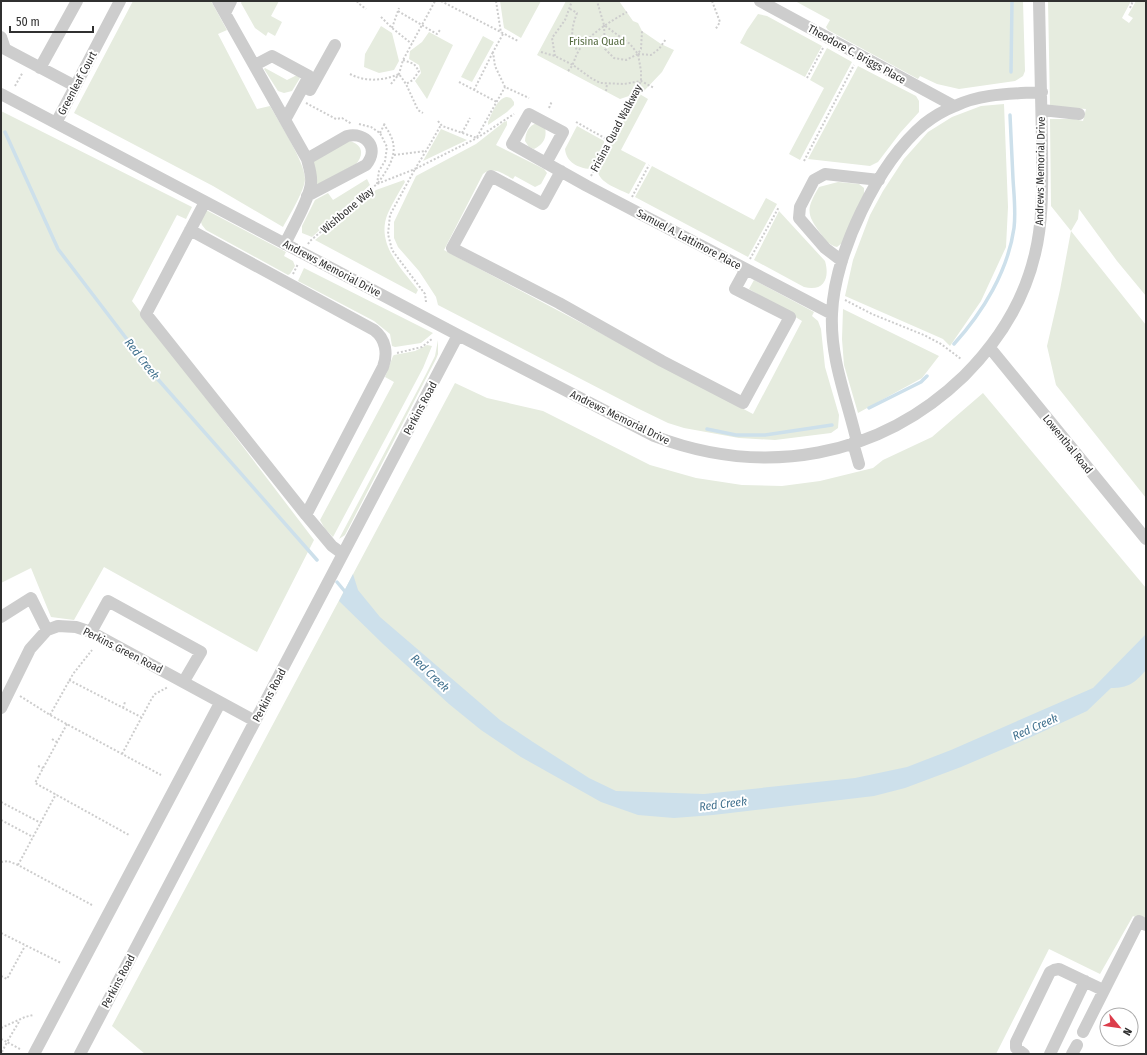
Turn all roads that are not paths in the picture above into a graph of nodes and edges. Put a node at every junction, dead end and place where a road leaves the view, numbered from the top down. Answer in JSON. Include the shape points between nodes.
{"nodes":[{"id":1,"x":77,"y":1,"type":"edge"},
{"id":2,"x":120,"y":1,"type":"edge"},
{"id":3,"x":218,"y":1,"type":"edge"},
{"id":4,"x":231,"y":1,"type":"edge"},
{"id":5,"x":760,"y":1,"type":"edge"},
{"id":6,"x":1039,"y":1,"type":"edge"},
{"id":7,"x":225,"y":13,"type":"junction"},
{"id":8,"x":1,"y":37,"type":"edge"},
{"id":9,"x":335,"y":46,"type":"dead end"},
{"id":10,"x":255,"y":65,"type":"junction"},
{"id":11,"x":40,"y":68,"type":"junction"},
{"id":12,"x":75,"y":86,"type":"junction"},
{"id":13,"x":1042,"y":92,"type":"junction"},
{"id":14,"x":1,"y":94,"type":"edge"},
{"id":15,"x":954,"y":106,"type":"junction"},
{"id":16,"x":1042,"y":110,"type":"junction"},
{"id":17,"x":1079,"y":114,"type":"dead end"},
{"id":18,"x":56,"y":123,"type":"junction"},
{"id":19,"x":287,"y":124,"type":"junction"},
{"id":20,"x":307,"y":159,"type":"junction"},
{"id":21,"x":546,"y":163,"type":"dead end"},
{"id":22,"x":561,"y":171,"type":"junction"},
{"id":23,"x":879,"y":180,"type":"junction"},
{"id":24,"x":308,"y":196,"type":"junction"},
{"id":25,"x":205,"y":202,"type":"junction"},
{"id":26,"x":190,"y":230,"type":"junction"},
{"id":27,"x":285,"y":244,"type":"junction"},
{"id":28,"x":842,"y":261,"type":"junction"},
{"id":29,"x":748,"y":265,"type":"junction"},
{"id":30,"x":832,"y":314,"type":"junction"},
{"id":31,"x":458,"y":335,"type":"junction"},
{"id":32,"x":990,"y":348,"type":"junction"},
{"id":33,"x":855,"y":442,"type":"junction"},
{"id":34,"x":859,"y":464,"type":"dead end"},
{"id":35,"x":306,"y":515,"type":"junction"},
{"id":36,"x":1146,"y":539,"type":"edge"},
{"id":37,"x":343,"y":554,"type":"junction"},
{"id":38,"x":1,"y":617,"type":"edge"},
{"id":39,"x":47,"y":630,"type":"junction"},
{"id":40,"x":91,"y":632,"type":"junction"},
{"id":41,"x":183,"y":681,"type":"junction"},
{"id":42,"x":220,"y":703,"type":"junction"},
{"id":43,"x":1,"y":708,"type":"edge"},
{"id":44,"x":255,"y":721,"type":"junction"},
{"id":45,"x":1146,"y":925,"type":"edge"},
{"id":46,"x":1085,"y":981,"type":"junction"},
{"id":47,"x":1103,"y":990,"type":"junction"},
{"id":48,"x":1083,"y":1032,"type":"dead end"},
{"id":49,"x":34,"y":1054,"type":"edge"},
{"id":50,"x":80,"y":1054,"type":"edge"},
{"id":51,"x":1024,"y":1054,"type":"edge"},
{"id":52,"x":1050,"y":1054,"type":"edge"}],
"edges":[{"from":1,"to":11,"type":"street"},
{"from":2,"to":12,"type":"street","name":"Greenleaf Court"},
{"from":3,"to":7,"type":"street"},
{"from":4,"to":7,"type":"street"},
{"from":5,"to":15,"type":"street","name":"Theodore C. Briggs Place"},
{"from":6,"to":13,"type":"street","name":"Andrews Memorial Drive"},
{"from":7,"to":10,"type":"street"},
{"from":8,"to":11,"type":"street","via":[[6,49]]},
{"from":9,"to":19,"type":"street"},
{"from":10,"to":19,"type":"street"},
{"from":10,"to":19,"type":"street","via":[[272,56],[309,76]]},
{"from":11,"to":12,"type":"street"},
{"from":12,"to":18,"type":"street","name":"Greenleaf Court"},
{"from":13,"to":15,"type":"street","via":[[993,95]]},
{"from":13,"to":16,"type":"street","name":"Andrews Memorial Drive"},
{"from":14,"to":18,"type":"street","name":"Andrews Memorial Drive"},
{"from":15,"to":23,"type":"street","via":[[924,124],[909,139]]},
{"from":16,"to":17,"type":"street"},
{"from":16,"to":32,"type":"street","name":"Andrews Memorial Drive","via":[[1042,204],[1036,254],[1017,304]]},
{"from":18,"to":25,"type":"street","name":"Andrews Memorial Drive"},
{"from":19,"to":20,"type":"street"},
{"from":20,"to":24,"type":"street","via":[[311,174]]},
{"from":20,"to":24,"type":"street","via":[[351,135],[362,137],[372,152],[366,165]]},
{"from":21,"to":22,"type":"street","name":"Samuel A. Lattimore Place"},
{"from":22,"to":29,"type":"street","name":"Samuel A. Lattimore Place"},
{"from":22,"to":29,"type":"street","via":[[543,204],[491,176],[452,248],[743,403],[790,317],[735,289]]},
{"from":23,"to":28,"type":"street","via":[[857,222]]},
{"from":23,"to":28,"type":"street","via":[[825,174],[814,180],[800,207],[799,218],[825,248]]},
{"from":24,"to":27,"type":"street"},
{"from":25,"to":26,"type":"street"},
{"from":25,"to":27,"type":"street","name":"Andrews Memorial Drive"},
{"from":26,"to":35,"type":"street","via":[[146,314]]},
{"from":26,"to":35,"type":"street","via":[[374,330],[382,337],[386,355],[380,375]]},
{"from":27,"to":31,"type":"street","name":"Andrews Memorial Drive"},
{"from":28,"to":30,"type":"street"},
{"from":29,"to":30,"type":"street","name":"Samuel A. Lattimore Place"},
{"from":30,"to":33,"type":"street","via":[[838,375]]},
{"from":31,"to":33,"type":"street","name":"Andrews Memorial Drive","via":[[636,428],[687,447],[730,456],[776,457],[813,453]]},
{"from":31,"to":37,"type":"street","name":"Perkins Road"},
{"from":32,"to":33,"type":"street","name":"Andrews Memorial Drive","via":[[955,384],[927,406],[900,424]]},
{"from":32,"to":36,"type":"street","name":"Lowenthal Road"},
{"from":33,"to":34,"type":"street"},
{"from":35,"to":37,"type":"street","via":[[322,536]]},
{"from":37,"to":44,"type":"street","name":"Perkins Road"},
{"from":38,"to":39,"type":"street","via":[[31,598]]},
{"from":39,"to":40,"type":"street","name":"Perkins Green Road","via":[[58,626],[76,627]]},
{"from":39,"to":43,"type":"street","via":[[30,649]]},
{"from":40,"to":41,"type":"street","name":"Perkins Green Road"},
{"from":40,"to":41,"type":"street","via":[[108,601],[201,652]]},
{"from":41,"to":42,"type":"street","name":"Perkins Green Road"},
{"from":42,"to":44,"type":"street","name":"Perkins Green Road"},
{"from":42,"to":49,"type":"street"},
{"from":44,"to":50,"type":"street","name":"Perkins Road"},
{"from":45,"to":47,"type":"street","via":[[1139,921]]},
{"from":46,"to":47,"type":"street"},
{"from":46,"to":51,"type":"street","via":[[1059,969],[1050,972],[1016,1042],[1016,1048]]},
{"from":46,"to":52,"type":"street"},
{"from":47,"to":48,"type":"street"}]}
